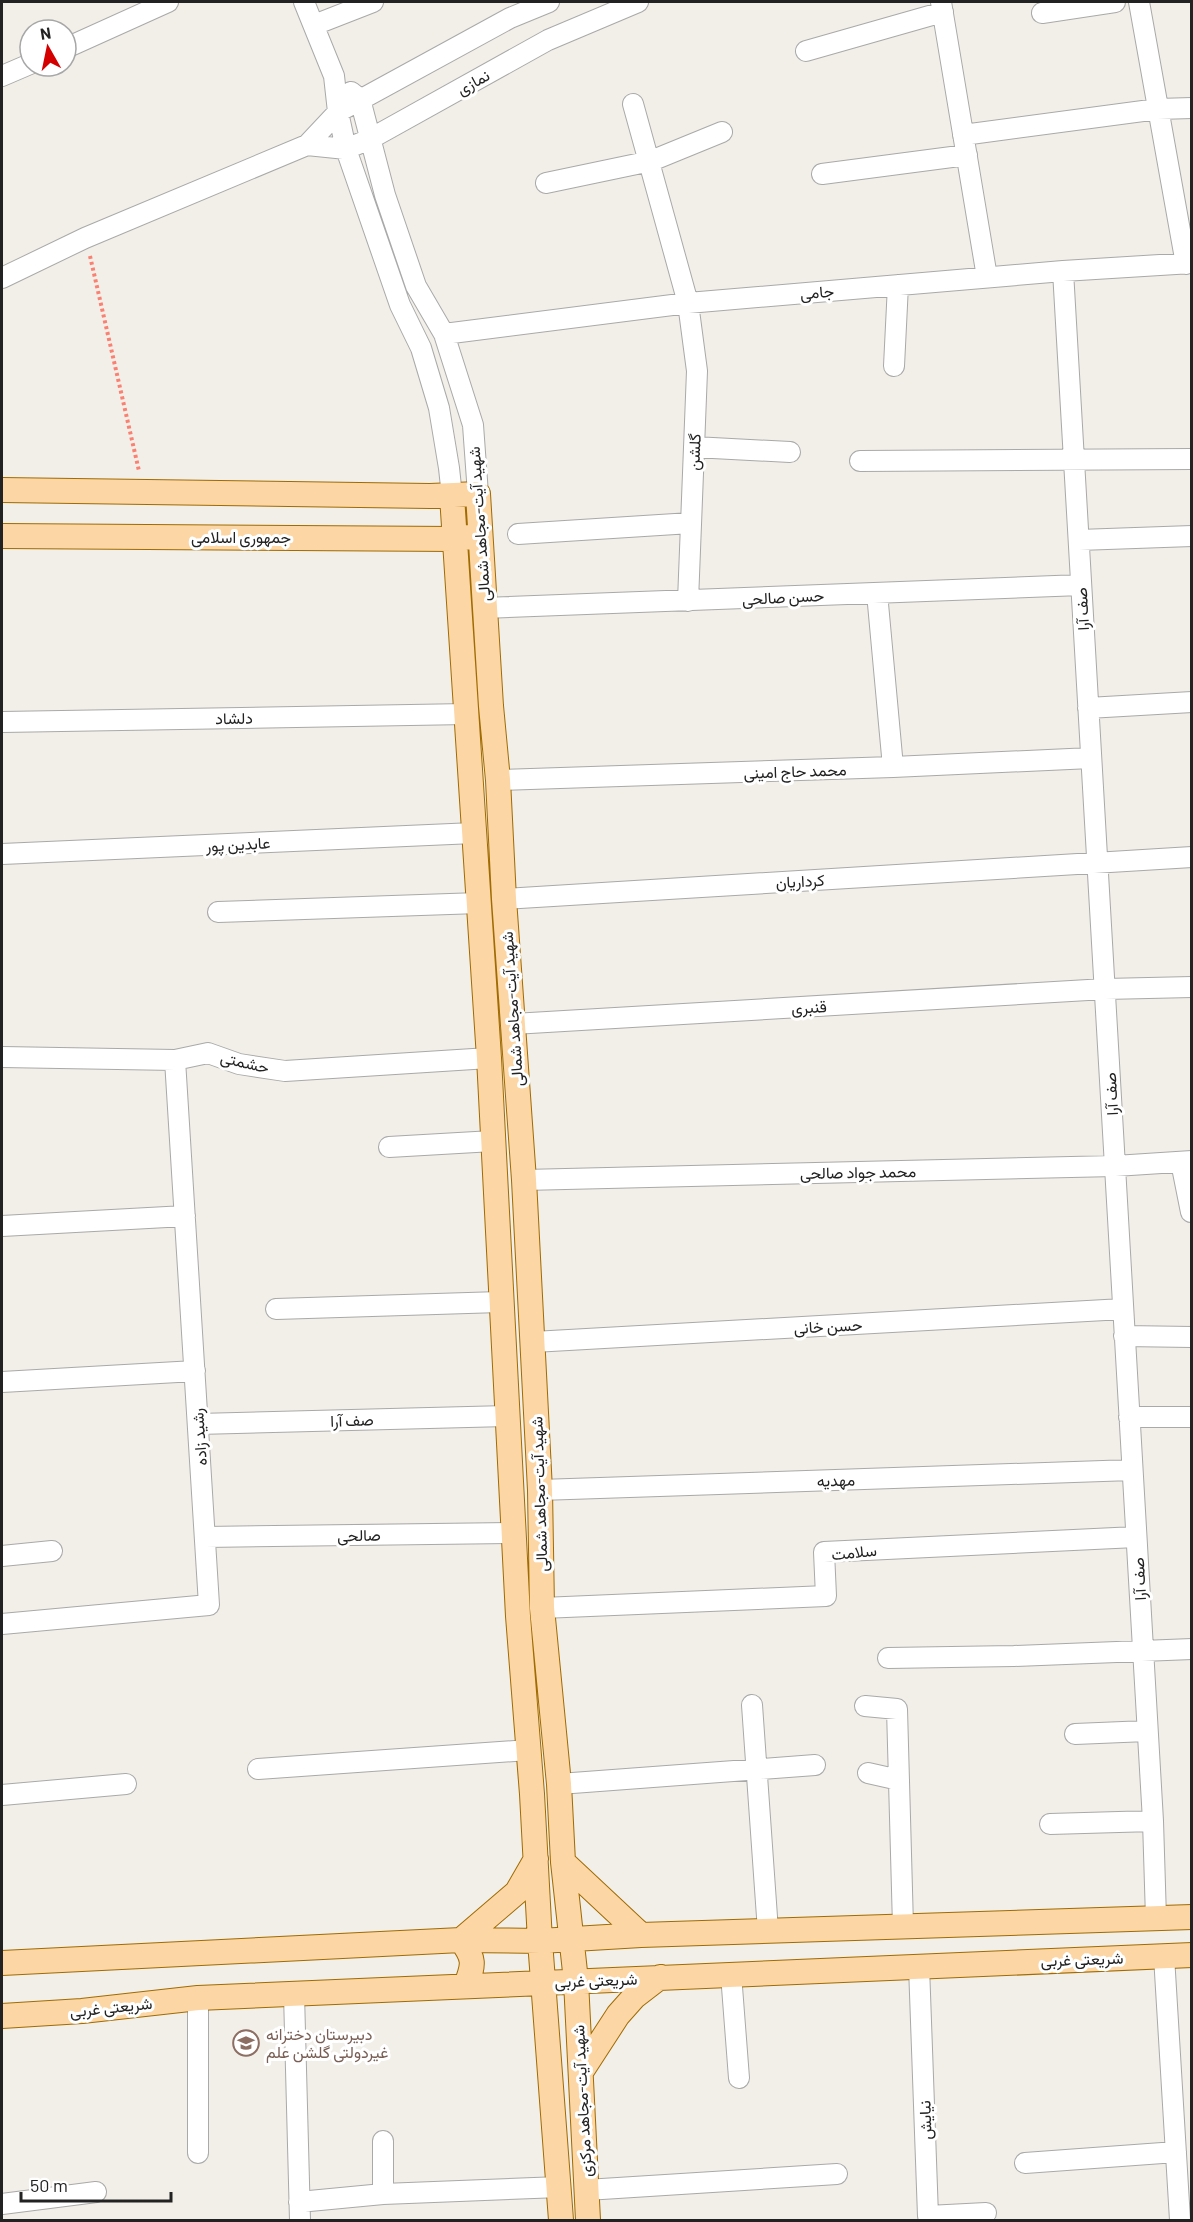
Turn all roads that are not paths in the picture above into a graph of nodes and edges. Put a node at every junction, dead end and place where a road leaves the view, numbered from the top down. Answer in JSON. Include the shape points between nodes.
{"nodes":[{"id":1,"x":168,"y":2,"type":"edge"},
{"id":2,"x":304,"y":2,"type":"edge"},
{"id":3,"x":373,"y":2,"type":"edge"},
{"id":4,"x":549,"y":2,"type":"edge"},
{"id":5,"x":638,"y":2,"type":"edge"},
{"id":6,"x":1115,"y":2,"type":"edge"},
{"id":7,"x":1139,"y":2,"type":"edge"},
{"id":8,"x":942,"y":7,"type":"edge"},
{"id":9,"x":1042,"y":14,"type":"dead end"},
{"id":10,"x":314,"y":25,"type":"junction"},
{"id":11,"x":78,"y":43,"type":"edge"},
{"id":12,"x":806,"y":51,"type":"dead end"},
{"id":13,"x":18,"y":69,"type":"edge"},
{"id":14,"x":2,"y":76,"type":"edge"},
{"id":15,"x":334,"y":76,"type":"junction"},
{"id":16,"x":360,"y":99,"type":"junction"},
{"id":17,"x":633,"y":104,"type":"dead end"},
{"id":18,"x":1191,"y":108,"type":"edge"},
{"id":19,"x":1158,"y":109,"type":"junction"},
{"id":20,"x":338,"y":112,"type":"junction"},
{"id":21,"x":722,"y":132,"type":"dead end"},
{"id":22,"x":370,"y":139,"type":"junction"},
{"id":23,"x":307,"y":145,"type":"junction"},
{"id":24,"x":965,"y":145,"type":"junction"},
{"id":25,"x":346,"y":148,"type":"junction"},
{"id":26,"x":651,"y":161,"type":"junction"},
{"id":27,"x":822,"y":174,"type":"dead end"},
{"id":28,"x":546,"y":183,"type":"dead end"},
{"id":29,"x":1189,"y":263,"type":"edge"},
{"id":30,"x":1063,"y":271,"type":"junction"},
{"id":31,"x":987,"y":277,"type":"junction"},
{"id":32,"x":2,"y":278,"type":"edge"},
{"id":33,"x":898,"y":285,"type":"junction"},
{"id":34,"x":688,"y":303,"type":"junction"},
{"id":35,"x":444,"y":334,"type":"junction"},
{"id":36,"x":894,"y":366,"type":"dead end"},
{"id":37,"x":694,"y":447,"type":"junction"},
{"id":38,"x":790,"y":452,"type":"dead end"},
{"id":39,"x":1074,"y":459,"type":"junction"},
{"id":40,"x":1191,"y":459,"type":"edge"},
{"id":41,"x":860,"y":461,"type":"dead end"},
{"id":42,"x":2,"y":490,"type":"edge"},
{"id":43,"x":478,"y":494,"type":"junction"},
{"id":44,"x":452,"y":496,"type":"junction"},
{"id":45,"x":691,"y":523,"type":"junction"},
{"id":46,"x":518,"y":534,"type":"dead end"},
{"id":47,"x":2,"y":536,"type":"edge"},
{"id":48,"x":481,"y":536,"type":"junction"},
{"id":49,"x":1191,"y":536,"type":"edge"},
{"id":50,"x":455,"y":538,"type":"junction"},
{"id":51,"x":1078,"y":540,"type":"junction"},
{"id":52,"x":1081,"y":585,"type":"junction"},
{"id":53,"x":876,"y":593,"type":"junction"},
{"id":54,"x":688,"y":602,"type":"junction"},
{"id":55,"x":484,"y":608,"type":"junction"},
{"id":56,"x":1191,"y":702,"type":"edge"},
{"id":57,"x":1088,"y":708,"type":"junction"},
{"id":58,"x":467,"y":714,"type":"junction"},
{"id":59,"x":2,"y":722,"type":"edge"},
{"id":60,"x":1091,"y":758,"type":"junction"},
{"id":61,"x":893,"y":768,"type":"junction"},
{"id":62,"x":498,"y":780,"type":"junction"},
{"id":63,"x":474,"y":833,"type":"junction"},
{"id":64,"x":2,"y":854,"type":"edge"},
{"id":65,"x":1191,"y":858,"type":"edge"},
{"id":66,"x":1097,"y":863,"type":"junction"},
{"id":67,"x":504,"y":899,"type":"junction"},
{"id":68,"x":479,"y":903,"type":"junction"},
{"id":69,"x":218,"y":912,"type":"dead end"},
{"id":70,"x":1191,"y":987,"type":"edge"},
{"id":71,"x":1105,"y":989,"type":"junction"},
{"id":72,"x":513,"y":1024,"type":"junction"},
{"id":73,"x":2,"y":1057,"type":"edge"},
{"id":74,"x":489,"y":1058,"type":"junction"},
{"id":75,"x":175,"y":1060,"type":"junction"},
{"id":76,"x":493,"y":1141,"type":"junction"},
{"id":77,"x":389,"y":1147,"type":"dead end"},
{"id":78,"x":1186,"y":1162,"type":"edge"},
{"id":79,"x":1115,"y":1166,"type":"junction"},
{"id":80,"x":524,"y":1180,"type":"junction"},
{"id":81,"x":1191,"y":1212,"type":"edge"},
{"id":82,"x":185,"y":1216,"type":"junction"},
{"id":83,"x":2,"y":1226,"type":"edge"},
{"id":84,"x":500,"y":1302,"type":"junction"},
{"id":85,"x":276,"y":1309,"type":"dead end"},
{"id":86,"x":1123,"y":1309,"type":"junction"},
{"id":87,"x":1124,"y":1336,"type":"junction"},
{"id":88,"x":1191,"y":1337,"type":"edge"},
{"id":89,"x":533,"y":1342,"type":"junction"},
{"id":90,"x":195,"y":1371,"type":"junction"},
{"id":91,"x":2,"y":1382,"type":"edge"},
{"id":92,"x":507,"y":1416,"type":"junction"},
{"id":93,"x":1129,"y":1417,"type":"junction"},
{"id":94,"x":1191,"y":1417,"type":"edge"},
{"id":95,"x":198,"y":1424,"type":"junction"},
{"id":96,"x":1132,"y":1470,"type":"junction"},
{"id":97,"x":540,"y":1490,"type":"junction"},
{"id":98,"x":513,"y":1533,"type":"junction"},
{"id":99,"x":205,"y":1537,"type":"junction"},
{"id":100,"x":1136,"y":1537,"type":"junction"},
{"id":101,"x":52,"y":1551,"type":"dead end"},
{"id":102,"x":2,"y":1556,"type":"edge"},
{"id":103,"x":542,"y":1608,"type":"junction"},
{"id":104,"x":2,"y":1624,"type":"edge"},
{"id":105,"x":1191,"y":1649,"type":"edge"},
{"id":106,"x":1143,"y":1650,"type":"junction"},
{"id":107,"x":888,"y":1658,"type":"dead end"},
{"id":108,"x":752,"y":1706,"type":"dead end"},
{"id":109,"x":865,"y":1706,"type":"dead end"},
{"id":110,"x":1147,"y":1731,"type":"junction"},
{"id":111,"x":1075,"y":1734,"type":"dead end"},
{"id":112,"x":529,"y":1750,"type":"junction"},
{"id":113,"x":815,"y":1765,"type":"dead end"},
{"id":114,"x":258,"y":1768,"type":"dead end"},
{"id":115,"x":757,"y":1770,"type":"junction"},
{"id":116,"x":868,"y":1773,"type":"dead end"},
{"id":117,"x":899,"y":1780,"type":"junction"},
{"id":118,"x":126,"y":1784,"type":"dead end"},
{"id":119,"x":559,"y":1784,"type":"junction"},
{"id":120,"x":2,"y":1795,"type":"edge"},
{"id":121,"x":1153,"y":1821,"type":"junction"},
{"id":122,"x":561,"y":1822,"type":"junction"},
{"id":123,"x":1050,"y":1824,"type":"dead end"},
{"id":124,"x":534,"y":1827,"type":"junction"},
{"id":125,"x":536,"y":1859,"type":"junction"},
{"id":126,"x":563,"y":1862,"type":"junction"},
{"id":127,"x":1191,"y":1917,"type":"edge"},
{"id":128,"x":1156,"y":1918,"type":"junction"},
{"id":129,"x":903,"y":1926,"type":"junction"},
{"id":130,"x":768,"y":1931,"type":"junction"},
{"id":131,"x":640,"y":1935,"type":"junction"},
{"id":132,"x":571,"y":1938,"type":"junction"},
{"id":133,"x":461,"y":1940,"type":"junction"},
{"id":134,"x":540,"y":1941,"type":"junction"},
{"id":135,"x":1191,"y":1955,"type":"edge"},
{"id":136,"x":1164,"y":1956,"type":"junction"},
{"id":137,"x":2,"y":1963,"type":"edge"},
{"id":138,"x":919,"y":1966,"type":"junction"},
{"id":139,"x":731,"y":1974,"type":"junction"},
{"id":140,"x":660,"y":1977,"type":"junction"},
{"id":141,"x":576,"y":1981,"type":"junction"},
{"id":142,"x":545,"y":1982,"type":"junction"},
{"id":143,"x":466,"y":1985,"type":"junction"},
{"id":144,"x":294,"y":1994,"type":"junction"},
{"id":145,"x":198,"y":1998,"type":"junction"},
{"id":146,"x":2,"y":2016,"type":"edge"},
{"id":147,"x":580,"y":2072,"type":"junction"},
{"id":148,"x":739,"y":2078,"type":"dead end"},
{"id":149,"x":383,"y":2141,"type":"dead end"},
{"id":150,"x":1176,"y":2152,"type":"junction"},
{"id":151,"x":198,"y":2153,"type":"dead end"},
{"id":152,"x":1025,"y":2163,"type":"dead end"},
{"id":153,"x":837,"y":2174,"type":"dead end"},
{"id":154,"x":560,"y":2187,"type":"junction"},
{"id":155,"x":586,"y":2190,"type":"junction"},
{"id":156,"x":96,"y":2192,"type":"dead end"},
{"id":157,"x":383,"y":2194,"type":"junction"},
{"id":158,"x":2,"y":2204,"type":"edge"},
{"id":159,"x":300,"y":2211,"type":"edge"},
{"id":160,"x":986,"y":2213,"type":"dead end"},
{"id":161,"x":1183,"y":2214,"type":"edge"},
{"id":162,"x":561,"y":2220,"type":"edge"},
{"id":163,"x":588,"y":2220,"type":"edge"}],
"edges":[{"from":1,"to":11,"type":"street"},
{"from":2,"to":10,"type":"street"},
{"from":3,"to":10,"type":"street"},
{"from":4,"to":16,"type":"street","name":"نمازی","via":[[510,18]]},
{"from":5,"to":22,"type":"street","name":"نمازی","via":[[548,40]]},
{"from":6,"to":9,"type":"street"},
{"from":7,"to":19,"type":"street"},
{"from":8,"to":12,"type":"street"},
{"from":8,"to":24,"type":"street"},
{"from":10,"to":15,"type":"street"},
{"from":13,"to":14,"type":"street"},
{"from":15,"to":16,"type":"street"},
{"from":15,"to":20,"type":"street","name":"شهید آیت-مجاهد شمالی"},
{"from":16,"to":20,"type":"street","name":"نمازی"},
{"from":16,"to":22,"type":"street","name":"شهید آیت-مجاهد شمالی"},
{"from":17,"to":26,"type":"street","name":"گلشن"},
{"from":18,"to":19,"type":"street"},
{"from":19,"to":24,"type":"street"},
{"from":19,"to":29,"type":"street"},
{"from":20,"to":23,"type":"street","name":"نمازی"},
{"from":20,"to":25,"type":"street","name":"شهید آیت-مجاهد شمالی"},
{"from":21,"to":26,"type":"street"},
{"from":22,"to":25,"type":"street","name":"نمازی"},
{"from":22,"to":35,"type":"street","name":"شهید آیت-مجاهد شمالی","via":[[416,286]]},
{"from":23,"to":25,"type":"street","name":"نمازی"},
{"from":23,"to":32,"type":"street","name":"نمازی","via":[[86,238]]},
{"from":24,"to":27,"type":"street"},
{"from":24,"to":31,"type":"street"},
{"from":25,"to":44,"type":"street","name":"شهید آیت-مجاهد شمالی","via":[[400,305],[421,348],[439,408]]},
{"from":26,"to":28,"type":"street"},
{"from":26,"to":34,"type":"street","name":"گلشن"},
{"from":29,"to":30,"type":"street","name":"جامی"},
{"from":30,"to":31,"type":"street","name":"جامی"},
{"from":30,"to":39,"type":"street","name":"صف آرا"},
{"from":31,"to":33,"type":"street","name":"جامی"},
{"from":33,"to":34,"type":"street","name":"جامی"},
{"from":33,"to":36,"type":"street"},
{"from":34,"to":35,"type":"street","name":"جامی"},
{"from":34,"to":37,"type":"street","name":"گلشن","via":[[697,371]]},
{"from":35,"to":43,"type":"street","name":"شهید آیت-مجاهد شمالی","via":[[473,425]]},
{"from":37,"to":38,"type":"street"},
{"from":37,"to":45,"type":"street","name":"گلشن"},
{"from":39,"to":40,"type":"street"},
{"from":39,"to":41,"type":"street"},
{"from":39,"to":51,"type":"street","name":"صف آرا"},
{"from":42,"to":44,"type":"main road"},
{"from":43,"to":44,"type":"main road"},
{"from":43,"to":48,"type":"main road","name":"شهید آیت-مجاهد شمالی"},
{"from":44,"to":50,"type":"main road","name":"شهید آیت-مجاهد شمالی"},
{"from":45,"to":46,"type":"street"},
{"from":45,"to":54,"type":"street","name":"گلشن"},
{"from":47,"to":50,"type":"main road","name":"جمهوری اسلامی"},
{"from":48,"to":50,"type":"main road","name":"جمهوری اسلامی"},
{"from":48,"to":55,"type":"main road","name":"شهید آیت-مجاهد شمالی"},
{"from":49,"to":51,"type":"street"},
{"from":50,"to":58,"type":"main road","name":"شهید آیت-مجاهد شمالی"},
{"from":51,"to":52,"type":"street","name":"صف آرا"},
{"from":52,"to":53,"type":"street","name":"حسن صالحی"},
{"from":52,"to":57,"type":"street","name":"صف آرا"},
{"from":53,"to":54,"type":"street","name":"حسن صالحی"},
{"from":53,"to":61,"type":"street"},
{"from":54,"to":55,"type":"street","name":"حسن صالحی"},
{"from":55,"to":62,"type":"main road","name":"شهید آیت-مجاهد شمالی"},
{"from":56,"to":57,"type":"street"},
{"from":57,"to":60,"type":"street","name":"صف آرا"},
{"from":58,"to":59,"type":"street","name":"دلشاد"},
{"from":58,"to":63,"type":"main road","name":"شهید آیت-مجاهد شمالی"},
{"from":60,"to":61,"type":"street","name":"محمد حاج امینی"},
{"from":60,"to":66,"type":"street","name":"صف آرا"},
{"from":61,"to":62,"type":"street","name":"محمد حاج امینی"},
{"from":62,"to":67,"type":"main road","name":"شهید آیت-مجاهد شمالی"},
{"from":63,"to":64,"type":"street","name":"عابدین پور"},
{"from":63,"to":68,"type":"main road","name":"شهید آیت-مجاهد شمالی"},
{"from":65,"to":66,"type":"street","name":"کرداریان"},
{"from":66,"to":67,"type":"street","name":"کرداریان"},
{"from":66,"to":71,"type":"street","name":"صف آرا"},
{"from":67,"to":72,"type":"main road","name":"شهید آیت-مجاهد شمالی"},
{"from":68,"to":69,"type":"street"},
{"from":68,"to":74,"type":"main road","name":"شهید آیت-مجاهد شمالی"},
{"from":70,"to":71,"type":"street","name":"قنبری"},
{"from":71,"to":72,"type":"street","name":"قنبری"},
{"from":71,"to":79,"type":"street","name":"صف آرا"},
{"from":72,"to":80,"type":"main road","name":"شهید آیت-مجاهد شمالی"},
{"from":73,"to":75,"type":"street","name":"حشمتی"},
{"from":74,"to":75,"type":"street","name":"حشمتی","via":[[285,1071],[239,1064],[208,1053]]},
{"from":74,"to":76,"type":"main road","name":"شهید آیت-مجاهد شمالی"},
{"from":75,"to":82,"type":"street","name":"رشید زاده"},
{"from":76,"to":77,"type":"street"},
{"from":76,"to":84,"type":"main road","name":"شهید آیت-مجاهد شمالی"},
{"from":78,"to":79,"type":"street","name":"محمد جواد صالحی"},
{"from":78,"to":81,"type":"street"},
{"from":79,"to":80,"type":"street","name":"محمد جواد صالحی"},
{"from":79,"to":86,"type":"street","name":"صف آرا"},
{"from":80,"to":89,"type":"main road","name":"شهید آیت-مجاهد شمالی"},
{"from":82,"to":83,"type":"street"},
{"from":82,"to":90,"type":"street","name":"رشید زاده"},
{"from":84,"to":85,"type":"street"},
{"from":84,"to":92,"type":"main road","name":"شهید آیت-مجاهد شمالی"},
{"from":86,"to":87,"type":"street","name":"صف آرا"},
{"from":86,"to":89,"type":"street","name":"حسن خانی"},
{"from":87,"to":88,"type":"street"},
{"from":87,"to":93,"type":"street","name":"صف آرا"},
{"from":89,"to":97,"type":"main road","name":"شهید آیت-مجاهد شمالی"},
{"from":90,"to":91,"type":"street"},
{"from":90,"to":95,"type":"street","name":"رشید زاده"},
{"from":92,"to":95,"type":"street","name":"صف آرا"},
{"from":92,"to":98,"type":"main road","name":"شهید آیت-مجاهد شمالی"},
{"from":93,"to":94,"type":"street"},
{"from":93,"to":96,"type":"street","name":"صف آرا"},
{"from":95,"to":99,"type":"street","name":"رشید زاده"},
{"from":96,"to":97,"type":"street","name":"مهدیه"},
{"from":96,"to":100,"type":"street","name":"صف آرا"},
{"from":97,"to":103,"type":"main road","name":"شهید آیت-مجاهد شمالی"},
{"from":98,"to":99,"type":"street","name":"صالحی"},
{"from":98,"to":112,"type":"main road","name":"شهید آیت-مجاهد شمالی"},
{"from":99,"to":104,"type":"street","name":"رشید زاده","via":[[209,1605]]},
{"from":100,"to":103,"type":"street","name":"سلامت","via":[[824,1552],[826,1596]]},
{"from":100,"to":106,"type":"street","name":"صف آرا"},
{"from":101,"to":102,"type":"street"},
{"from":103,"to":119,"type":"main road","name":"شهید آیت-مجاهد شمالی"},
{"from":105,"to":106,"type":"street"},
{"from":106,"to":107,"type":"street"},
{"from":106,"to":110,"type":"street","name":"صف آرا"},
{"from":108,"to":115,"type":"street"},
{"from":109,"to":117,"type":"street","via":[[897,1709]]},
{"from":110,"to":111,"type":"street"},
{"from":110,"to":121,"type":"street","name":"صف آرا"},
{"from":112,"to":114,"type":"street"},
{"from":112,"to":124,"type":"main road","name":"شهید آیت-مجاهد شمالی"},
{"from":113,"to":115,"type":"street"},
{"from":115,"to":119,"type":"street"},
{"from":115,"to":130,"type":"street"},
{"from":116,"to":117,"type":"street"},
{"from":117,"to":129,"type":"street"},
{"from":118,"to":120,"type":"street"},
{"from":119,"to":122,"type":"main road","name":"شهید آیت-مجاهد شمالی"},
{"from":121,"to":123,"type":"street"},
{"from":121,"to":128,"type":"street","name":"صف آرا"},
{"from":122,"to":124,"type":"main road"},
{"from":122,"to":126,"type":"main road","name":"شهید آیت-مجاهد شمالی"},
{"from":124,"to":125,"type":"main road","name":"شهید آیت-مجاهد شمالی"},
{"from":125,"to":133,"type":"main road","via":[[517,1892]]},
{"from":125,"to":134,"type":"main road","name":"شهید آیت-مجاهد شمالی"},
{"from":126,"to":131,"type":"main road"},
{"from":126,"to":132,"type":"main road","name":"شهید آیت-مجاهد شمالی"},
{"from":127,"to":128,"type":"main road"},
{"from":128,"to":129,"type":"main road"},
{"from":129,"to":130,"type":"main road"},
{"from":130,"to":131,"type":"main road"},
{"from":131,"to":132,"type":"main road"},
{"from":132,"to":134,"type":"main road"},
{"from":132,"to":141,"type":"main road","name":"شهید آیت-مجاهد مرکزی"},
{"from":133,"to":134,"type":"main road"},
{"from":133,"to":137,"type":"main road"},
{"from":133,"to":143,"type":"main road","via":[[471,1954]]},
{"from":134,"to":142,"type":"main road","name":"شهید آیت-مجاهد مرکزی"},
{"from":135,"to":136,"type":"main road","name":"شریعتی غربی"},
{"from":136,"to":138,"type":"main road","name":"شریعتی غربی"},
{"from":136,"to":150,"type":"street"},
{"from":138,"to":139,"type":"main road","name":"شریعتی غربی"},
{"from":138,"to":160,"type":"street","name":"نیایش","via":[[928,2216]]},
{"from":139,"to":140,"type":"main road","name":"شریعتی غربی"},
{"from":139,"to":148,"type":"street"},
{"from":140,"to":141,"type":"main road","name":"شریعتی غربی"},
{"from":140,"to":147,"type":"main road","via":[[633,1997]]},
{"from":141,"to":142,"type":"main road","name":"شریعتی غربی"},
{"from":141,"to":147,"type":"main road","name":"شهید آیت-مجاهد مرکزی"},
{"from":142,"to":143,"type":"main road","name":"شریعتی غربی"},
{"from":142,"to":154,"type":"main road","name":"شهید آیت-مجاهد مرکزی"},
{"from":143,"to":144,"type":"main road","name":"شریعتی غربی"},
{"from":144,"to":145,"type":"main road","name":"شریعتی غربی"},
{"from":144,"to":159,"type":"street"},
{"from":145,"to":146,"type":"main road","name":"شریعتی غربی"},
{"from":145,"to":151,"type":"street"},
{"from":147,"to":155,"type":"main road","name":"شهید آیت-مجاهد مرکزی"},
{"from":149,"to":157,"type":"street"},
{"from":150,"to":152,"type":"street"},
{"from":150,"to":161,"type":"street"},
{"from":153,"to":155,"type":"street"},
{"from":154,"to":157,"type":"street"},
{"from":154,"to":162,"type":"main road","name":"شهید آیت-مجاهد مرکزی"},
{"from":155,"to":163,"type":"main road","name":"شهید آیت-مجاهد مرکزی"},
{"from":156,"to":158,"type":"street"},
{"from":157,"to":159,"type":"street"}]}
